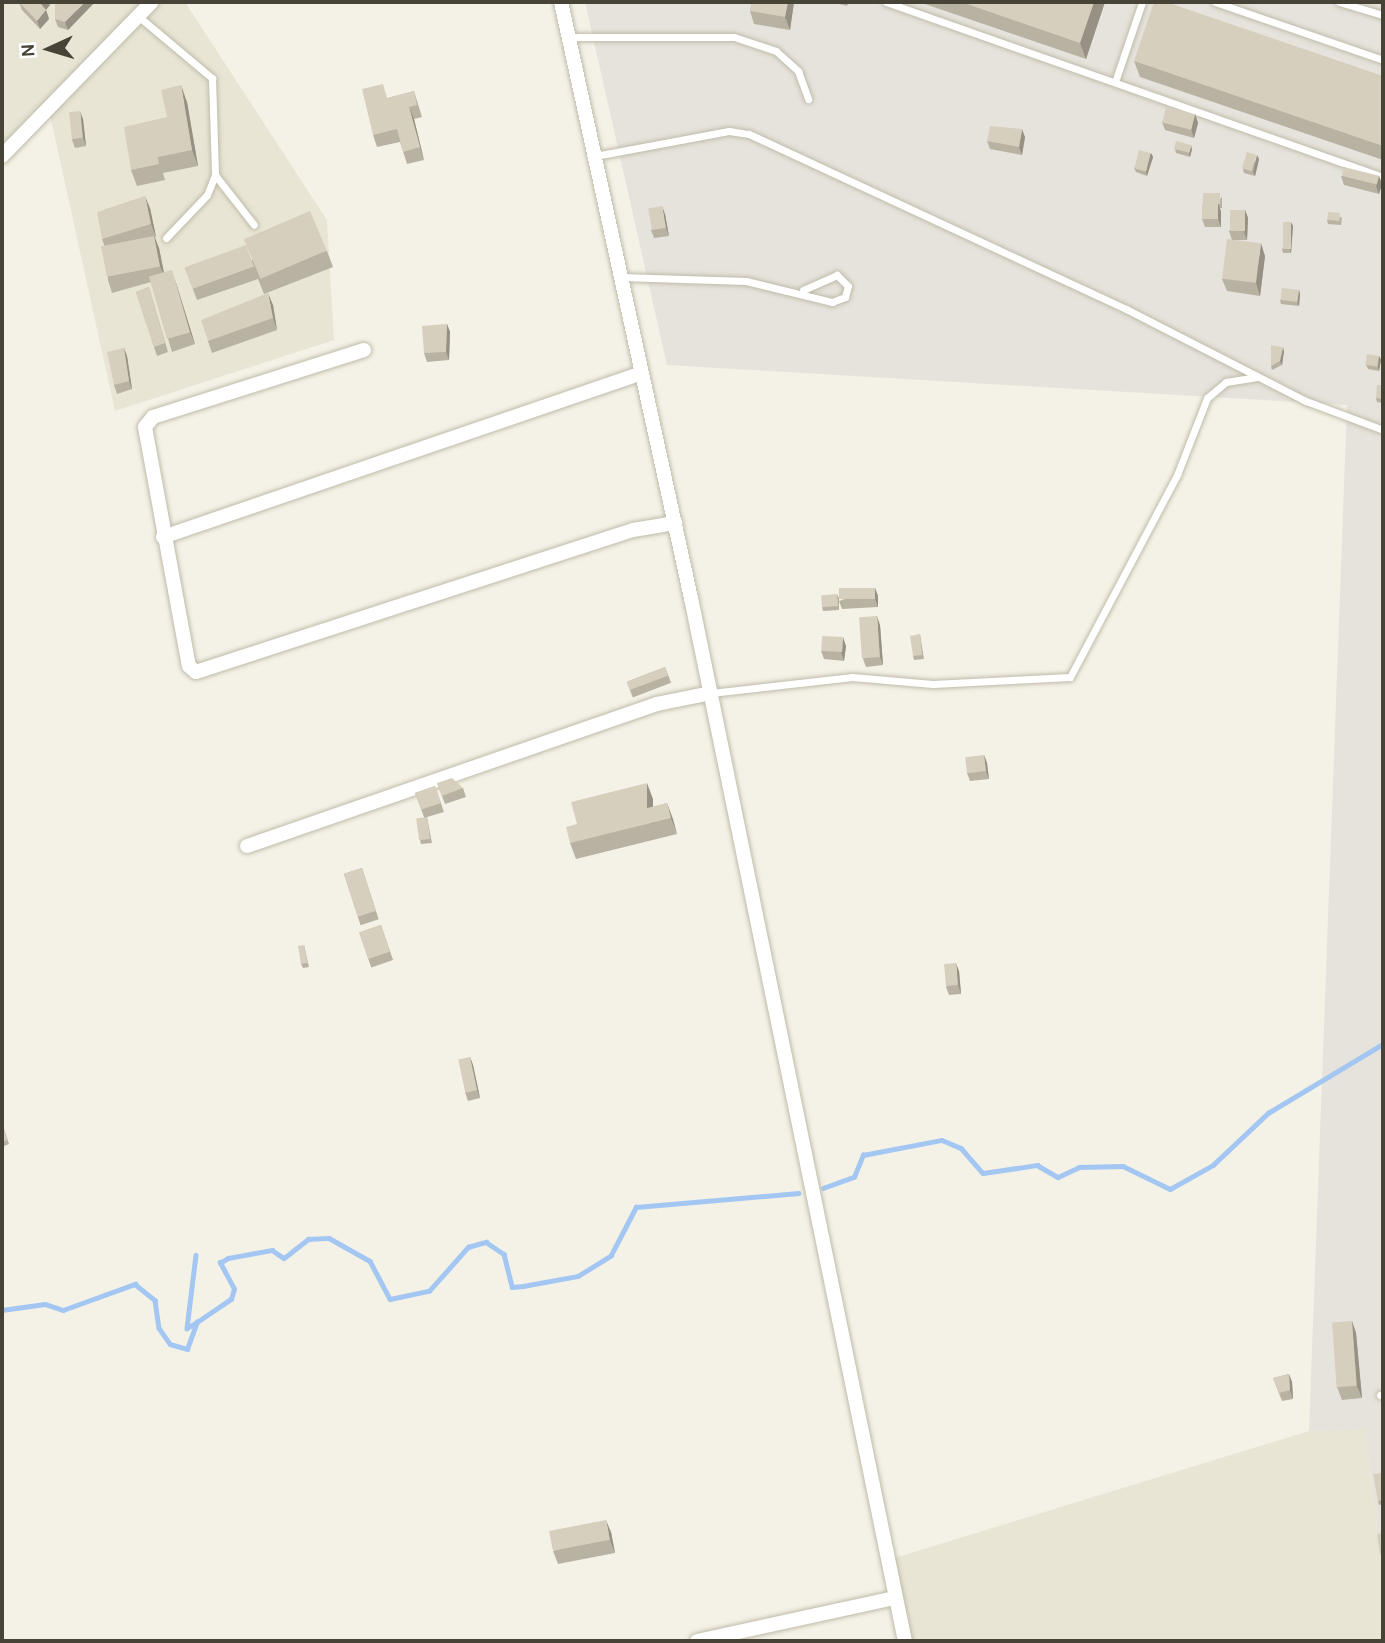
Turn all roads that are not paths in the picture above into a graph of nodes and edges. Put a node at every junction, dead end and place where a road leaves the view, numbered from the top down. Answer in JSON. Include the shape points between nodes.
{"nodes":[{"id":1,"x":152,"y":2,"type":"edge"},
{"id":2,"x":561,"y":2,"type":"edge"},
{"id":3,"x":886,"y":2,"type":"edge"},
{"id":4,"x":1142,"y":2,"type":"edge"},
{"id":5,"x":1215,"y":2,"type":"edge"},
{"id":6,"x":1339,"y":2,"type":"edge"},
{"id":7,"x":1351,"y":4,"type":"edge"},
{"id":8,"x":1383,"y":15,"type":"edge"},
{"id":9,"x":138,"y":16,"type":"junction"},
{"id":10,"x":569,"y":37,"type":"junction"},
{"id":11,"x":1383,"y":60,"type":"edge"},
{"id":12,"x":1116,"y":79,"type":"junction"},
{"id":13,"x":808,"y":99,"type":"dead end"},
{"id":14,"x":2,"y":156,"type":"edge"},
{"id":15,"x":595,"y":156,"type":"junction"},
{"id":16,"x":215,"y":175,"type":"junction"},
{"id":17,"x":1383,"y":177,"type":"edge"},
{"id":18,"x":254,"y":225,"type":"dead end"},
{"id":19,"x":166,"y":238,"type":"dead end"},
{"id":20,"x":621,"y":277,"type":"junction"},
{"id":21,"x":803,"y":290,"type":"junction"},
{"id":22,"x":364,"y":350,"type":"dead end"},
{"id":23,"x":642,"y":373,"type":"junction"},
{"id":24,"x":1257,"y":376,"type":"junction"},
{"id":25,"x":1383,"y":430,"type":"edge"},
{"id":26,"x":675,"y":523,"type":"junction"},
{"id":27,"x":163,"y":537,"type":"junction"},
{"id":28,"x":711,"y":693,"type":"junction"},
{"id":29,"x":247,"y":846,"type":"dead end"},
{"id":30,"x":894,"y":1598,"type":"junction"},
{"id":31,"x":697,"y":1641,"type":"edge"},
{"id":32,"x":905,"y":1641,"type":"edge"}],
"edges":[{"from":1,"to":9,"type":"street"},
{"from":2,"to":10,"type":"street"},
{"from":3,"to":12,"type":"lane"},
{"from":4,"to":12,"type":"lane"},
{"from":5,"to":11,"type":"lane"},
{"from":6,"to":7,"type":"lane"},
{"from":7,"to":8,"type":"lane"},
{"from":9,"to":14,"type":"street"},
{"from":9,"to":16,"type":"lane","via":[[212,78]]},
{"from":10,"to":13,"type":"lane","via":[[734,37],[776,51],[798,71]]},
{"from":10,"to":15,"type":"street"},
{"from":12,"to":17,"type":"lane"},
{"from":15,"to":20,"type":"street"},
{"from":15,"to":24,"type":"lane","via":[[729,131],[748,134]]},
{"from":16,"to":18,"type":"lane"},
{"from":16,"to":19,"type":"lane","via":[[207,195]]},
{"from":20,"to":21,"type":"lane","via":[[703,276]]},
{"from":20,"to":23,"type":"street"},
{"from":21,"to":21,"type":"lane","via":[[832,302],[845,297],[848,286],[837,275]]},
{"from":22,"to":27,"type":"street","via":[[153,417],[142,437]]},
{"from":23,"to":26,"type":"street"},
{"from":23,"to":27,"type":"street"},
{"from":24,"to":25,"type":"lane"},
{"from":24,"to":28,"type":"lane","via":[[1226,382],[1207,398],[1177,475],[1070,677],[933,684],[852,677]]},
{"from":26,"to":27,"type":"street","via":[[633,530],[206,673],[189,666]]},
{"from":26,"to":28,"type":"street"},
{"from":28,"to":29,"type":"street","via":[[657,704]]},
{"from":28,"to":30,"type":"street"},
{"from":30,"to":31,"type":"street"},
{"from":30,"to":32,"type":"street"}]}
